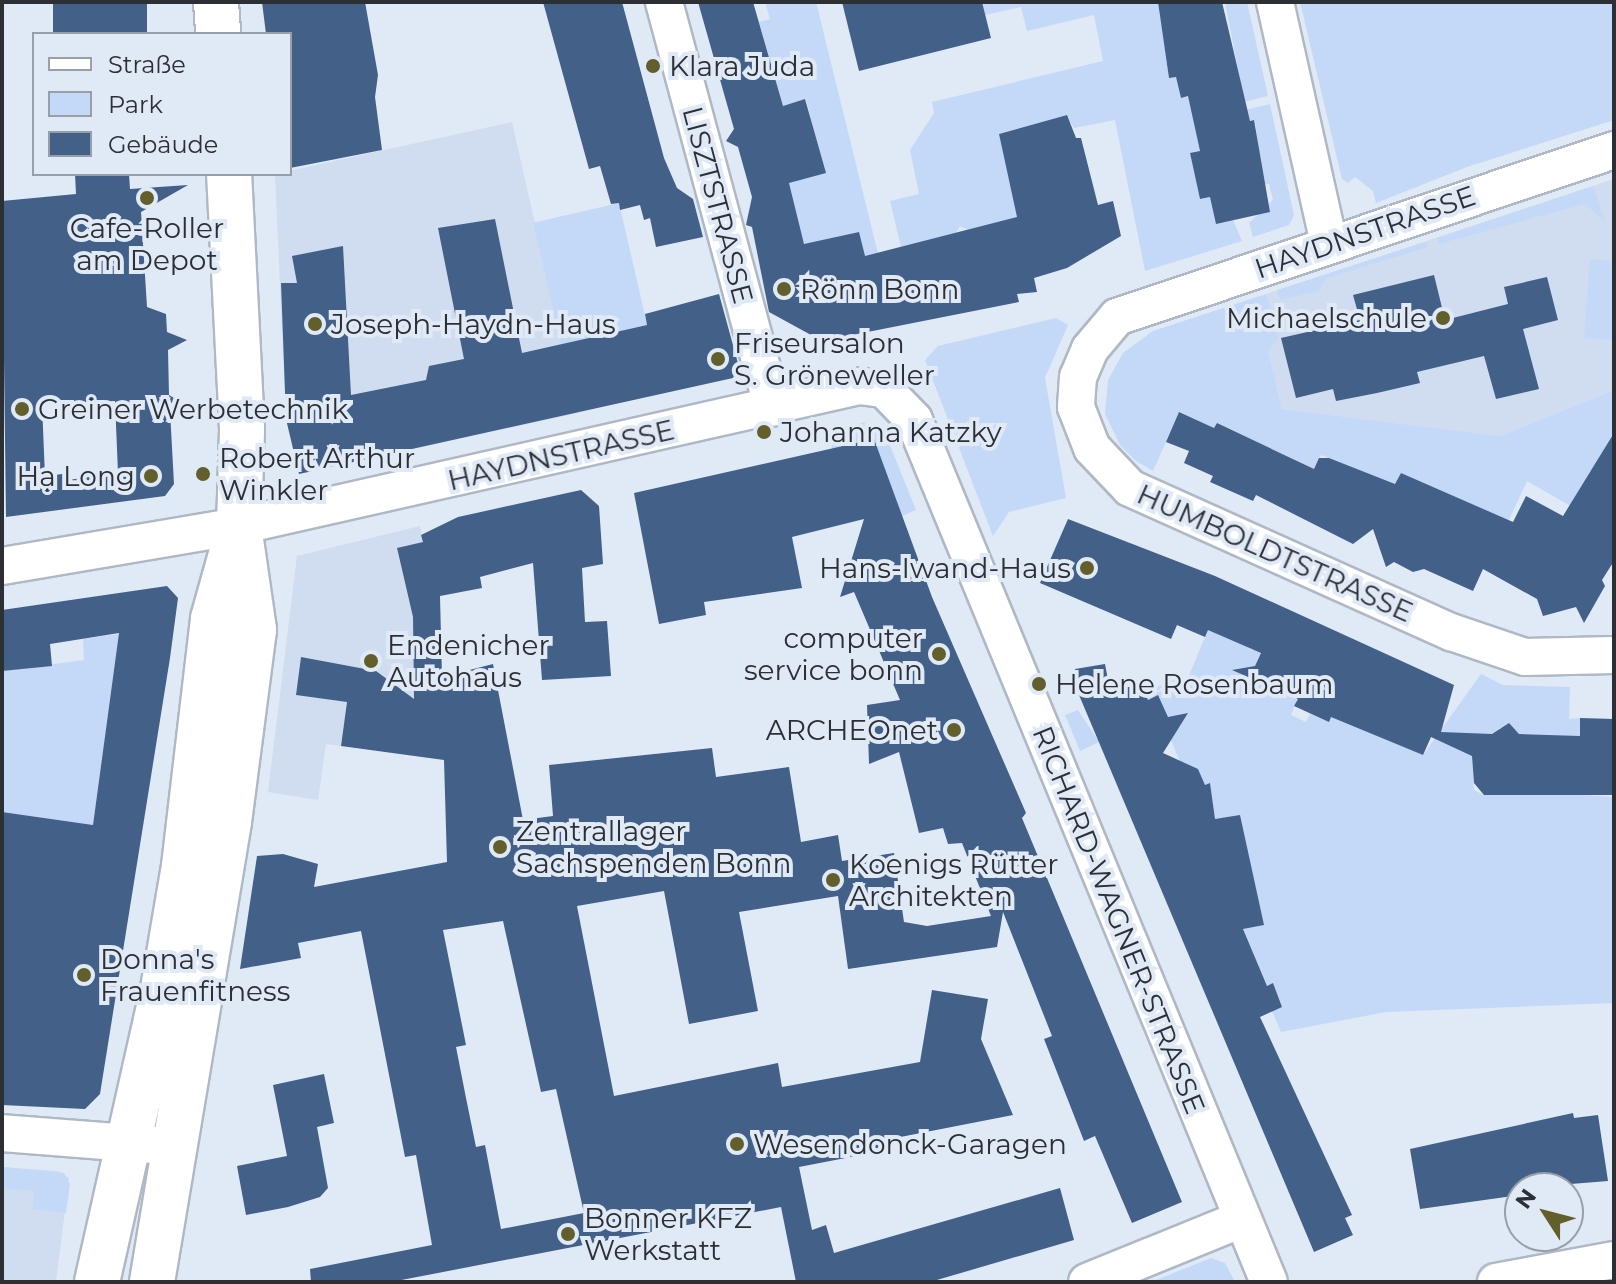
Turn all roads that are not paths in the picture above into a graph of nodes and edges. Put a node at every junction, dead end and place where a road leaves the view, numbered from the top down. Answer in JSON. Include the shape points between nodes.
{"nodes":[{"id":1,"x":216,"y":2,"type":"edge"},
{"id":2,"x":664,"y":2,"type":"edge"},
{"id":3,"x":1275,"y":2,"type":"edge"},
{"id":4,"x":218,"y":32,"type":"edge"},
{"id":5,"x":1614,"y":150,"type":"edge"},
{"id":6,"x":229,"y":176,"type":"edge"},
{"id":7,"x":1329,"y":244,"type":"junction"},
{"id":8,"x":1117,"y":317,"type":"joint"},
{"id":9,"x":884,"y":389,"type":"joint"},
{"id":10,"x":773,"y":408,"type":"junction"},
{"id":11,"x":239,"y":526,"type":"junction"},
{"id":12,"x":2,"y":566,"type":"edge"},
{"id":13,"x":1612,"y":651,"type":"edge"},
{"id":14,"x":2,"y":1133,"type":"edge"},
{"id":15,"x":127,"y":1142,"type":"junction"},
{"id":16,"x":174,"y":1147,"type":"junction"},
{"id":17,"x":1242,"y":1219,"type":"junction"},
{"id":18,"x":1614,"y":1260,"type":"edge"},
{"id":19,"x":97,"y":1282,"type":"edge"},
{"id":20,"x":152,"y":1282,"type":"edge"},
{"id":21,"x":1087,"y":1282,"type":"edge"},
{"id":22,"x":1269,"y":1282,"type":"edge"},
{"id":23,"x":1496,"y":1282,"type":"edge"}],
"edges":[{"from":1,"to":4,"type":"main road"},
{"from":2,"to":10,"type":"street","name":"LISZTSTRASSE"},
{"from":3,"to":7,"type":"street"},
{"from":5,"to":7,"type":"street","name":"HAYDNSTRASSE"},
{"from":6,"to":11,"type":"main road","via":[[242,429]]},
{"from":7,"to":8,"type":"street","name":"HAYDNSTRASSE"},
{"from":8,"to":13,"type":"street","name":"HUMBOLDTSTRASSE","via":[[1090,349],[1078,377],[1076,407],[1092,448],[1130,488],[1451,632],[1525,657]]},
{"from":9,"to":10,"type":"street","name":"HAYDNSTRASSE","via":[[859,386]]},
{"from":9,"to":17,"type":"street","name":"RICHARD-WAGNER-STRASSE","via":[[914,420]]},
{"from":10,"to":11,"type":"street","name":"HAYDNSTRASSE"},
{"from":11,"to":12,"type":"street","name":"HAYDNSTRASSE"},
{"from":11,"to":15,"type":"main road","via":[[213,619],[184,866],[163,989]]},
{"from":11,"to":16,"type":"main road","via":[[254,630],[229,822]]},
{"from":14,"to":15,"type":"street"},
{"from":15,"to":16,"type":"street"},
{"from":15,"to":19,"type":"main road"},
{"from":16,"to":20,"type":"main road"},
{"from":17,"to":21,"type":"street"},
{"from":17,"to":22,"type":"street","name":"RICHARD-WAGNER-STRASSE"},
{"from":18,"to":23,"type":"street"}]}
